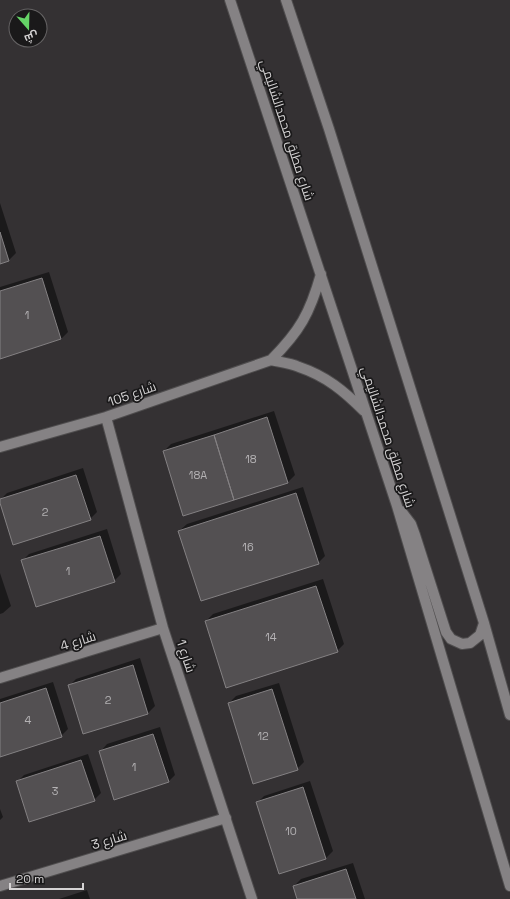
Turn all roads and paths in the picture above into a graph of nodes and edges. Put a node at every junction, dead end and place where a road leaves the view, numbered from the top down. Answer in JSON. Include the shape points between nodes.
{"nodes":[{"id":1,"x":230,"y":0,"type":"edge"},
{"id":2,"x":286,"y":0,"type":"edge"},
{"id":3,"x":321,"y":274,"type":"junction"},
{"id":4,"x":271,"y":360,"type":"junction"},
{"id":5,"x":366,"y":414,"type":"junction"},
{"id":6,"x":106,"y":417,"type":"junction"},
{"id":7,"x":0,"y":447,"type":"edge"},
{"id":8,"x":397,"y":506,"type":"junction"},
{"id":9,"x":484,"y":623,"type":"junction"},
{"id":10,"x":163,"y":628,"type":"junction"},
{"id":11,"x":0,"y":678,"type":"edge"},
{"id":12,"x":510,"y":715,"type":"edge"},
{"id":13,"x":226,"y":818,"type":"junction"},
{"id":14,"x":0,"y":886,"type":"edge"},
{"id":15,"x":510,"y":886,"type":"edge"},
{"id":16,"x":252,"y":899,"type":"edge"}],
"edges":[{"from":1,"to":3,"type":"street","name":"شارع مطلق محمدالشاليمي"},
{"from":2,"to":9,"type":"street"},
{"from":3,"to":4,"type":"street","name":"شارع 105","via":[[314,299],[303,322],[289,342]]},
{"from":3,"to":5,"type":"street","name":"شارع مطلق محمدالشاليمي"},
{"from":4,"to":5,"type":"street","via":[[298,366],[324,378],[347,394]]},
{"from":4,"to":6,"type":"street","name":"شارع 105"},
{"from":5,"to":8,"type":"street","name":"شارع مطلق محمدالشاليمي"},
{"from":6,"to":7,"type":"street","name":"شارع 105"},
{"from":6,"to":10,"type":"street","name":"شارع 1"},
{"from":8,"to":9,"type":"street","via":[[411,524],[446,632],[451,640],[462,644],[470,643],[480,635]]},
{"from":8,"to":15,"type":"street","name":"شارع مطلق محمدالشاليمي"},
{"from":9,"to":12,"type":"street"},
{"from":10,"to":11,"type":"street","name":"شارع 4"},
{"from":10,"to":13,"type":"street","name":"شارع 1"},
{"from":13,"to":14,"type":"street","name":"شارع 3"},
{"from":13,"to":16,"type":"street","name":"شارع 1"}]}
